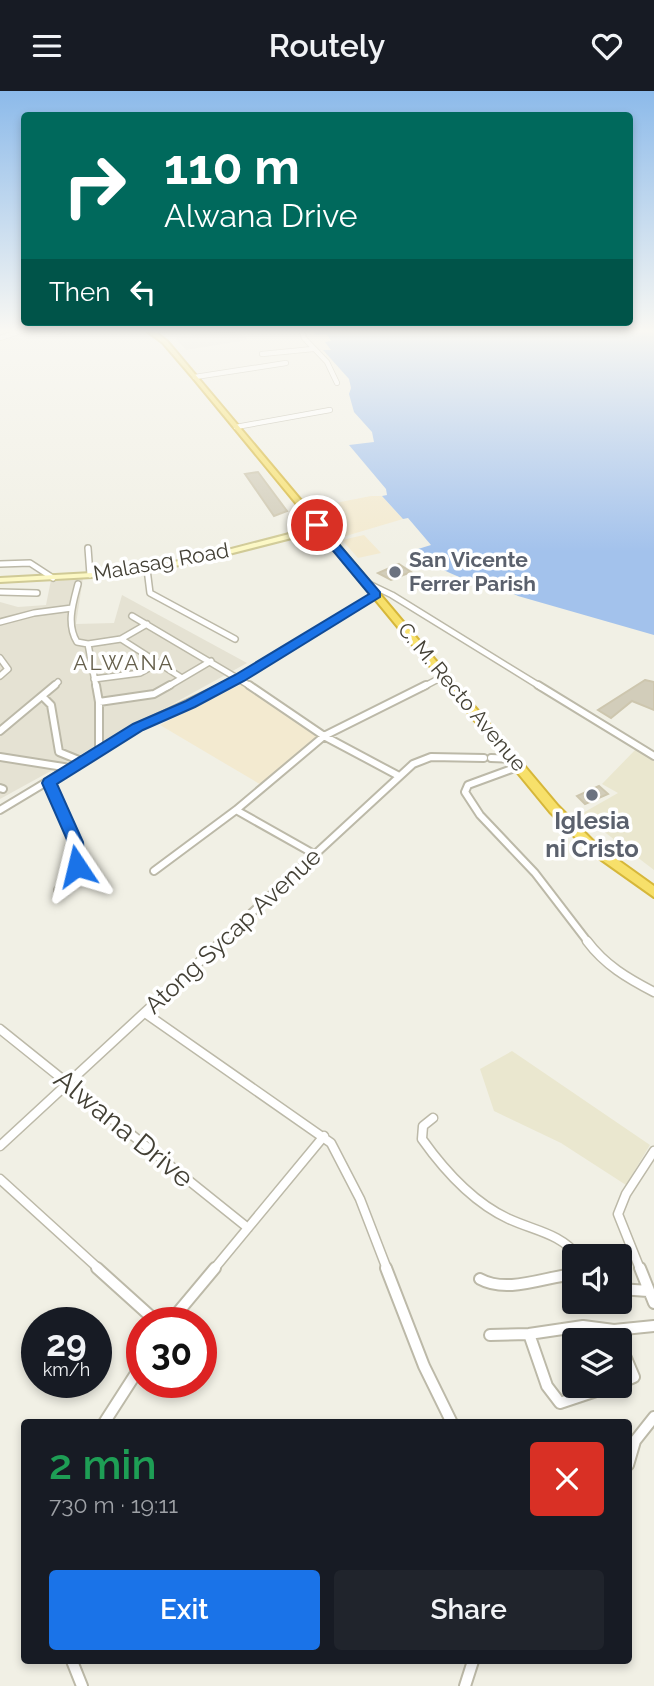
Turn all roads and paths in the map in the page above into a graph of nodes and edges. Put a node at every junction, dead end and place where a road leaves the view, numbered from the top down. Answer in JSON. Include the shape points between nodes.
{"nodes":[{"id":1,"x":217,"y":403,"type":"edge"},
{"id":2,"x":330,"y":410,"type":"dead end"},
{"id":3,"x":236,"y":426,"type":"junction"},
{"id":4,"x":320,"y":528,"type":"junction"},
{"id":5,"x":88,"y":548,"type":"dead end"},
{"id":6,"x":0,"y":564,"type":"edge"},
{"id":7,"x":147,"y":569,"type":"junction"},
{"id":8,"x":90,"y":575,"type":"junction"},
{"id":9,"x":53,"y":578,"type":"junction"},
{"id":10,"x":0,"y":580,"type":"edge"},
{"id":11,"x":367,"y":583,"type":"junction"},
{"id":12,"x":78,"y":584,"type":"dead end"},
{"id":13,"x":0,"y":592,"type":"edge"},
{"id":14,"x":37,"y":593,"type":"dead end"},
{"id":15,"x":376,"y":595,"type":"junction"},
{"id":16,"x":72,"y":608,"type":"junction"},
{"id":17,"x":132,"y":616,"type":"dead end"},
{"id":18,"x":0,"y":622,"type":"edge"},
{"id":19,"x":147,"y":624,"type":"junction"},
{"id":20,"x":121,"y":639,"type":"junction"},
{"id":21,"x":235,"y":639,"type":"dead end"},
{"id":22,"x":88,"y":644,"type":"junction"},
{"id":23,"x":0,"y":657,"type":"edge"},
{"id":24,"x":211,"y":661,"type":"junction"},
{"id":25,"x":158,"y":663,"type":"junction"},
{"id":26,"x":0,"y":676,"type":"edge"},
{"id":27,"x":444,"y":676,"type":"junction"},
{"id":28,"x":183,"y":678,"type":"junction"},
{"id":29,"x":239,"y":678,"type":"junction"},
{"id":30,"x":94,"y":679,"type":"junction"},
{"id":31,"x":58,"y":682,"type":"dead end"},
{"id":32,"x":41,"y":696,"type":"junction"},
{"id":33,"x":99,"y":702,"type":"junction"},
{"id":34,"x":0,"y":731,"type":"edge"},
{"id":35,"x":324,"y":736,"type":"junction"},
{"id":36,"x":99,"y":750,"type":"junction"},
{"id":37,"x":654,"y":756,"type":"edge"},
{"id":38,"x":0,"y":757,"type":"edge"},
{"id":39,"x":81,"y":761,"type":"junction"},
{"id":40,"x":517,"y":762,"type":"junction"},
{"id":41,"x":70,"y":768,"type":"junction"},
{"id":42,"x":399,"y":776,"type":"junction"},
{"id":43,"x":49,"y":783,"type":"junction"},
{"id":44,"x":0,"y":810,"type":"edge"},
{"id":45,"x":236,"y":810,"type":"junction"},
{"id":46,"x":314,"y":854,"type":"junction"},
{"id":47,"x":155,"y":871,"type":"dead end"},
{"id":48,"x":58,"y":890,"type":"dead end"},
{"id":49,"x":654,"y":893,"type":"edge"},
{"id":50,"x":654,"y":992,"type":"edge"},
{"id":51,"x":145,"y":1013,"type":"junction"},
{"id":52,"x":0,"y":1029,"type":"edge"},
{"id":53,"x":67,"y":1082,"type":"junction"},
{"id":54,"x":433,"y":1118,"type":"dead end"},
{"id":55,"x":324,"y":1136,"type":"junction"},
{"id":56,"x":0,"y":1146,"type":"edge"},
{"id":57,"x":654,"y":1151,"type":"edge"},
{"id":58,"x":0,"y":1179,"type":"edge"},
{"id":59,"x":248,"y":1228,"type":"junction"},
{"id":60,"x":565,"y":1244,"type":"edge"},
{"id":61,"x":562,"y":1276,"type":"edge"},
{"id":62,"x":480,"y":1279,"type":"dead end"},
{"id":63,"x":632,"y":1290,"type":"edge"},
{"id":64,"x":648,"y":1291,"type":"junction"},
{"id":65,"x":654,"y":1303,"type":"edge"},
{"id":66,"x":140,"y":1307,"type":"edge"},
{"id":67,"x":182,"y":1307,"type":"edge"},
{"id":68,"x":654,"y":1326,"type":"edge"},
{"id":69,"x":570,"y":1328,"type":"edge"},
{"id":70,"x":598,"y":1328,"type":"edge"},
{"id":71,"x":632,"y":1328,"type":"edge"},
{"id":72,"x":562,"y":1329,"type":"edge"},
{"id":73,"x":529,"y":1334,"type":"junction"},
{"id":74,"x":490,"y":1335,"type":"dead end"},
{"id":75,"x":126,"y":1389,"type":"edge"},
{"id":76,"x":575,"y":1398,"type":"edge"},
{"id":77,"x":654,"y":1417,"type":"edge"},
{"id":78,"x":107,"y":1419,"type":"edge"},
{"id":79,"x":450,"y":1419,"type":"edge"},
{"id":80,"x":632,"y":1451,"type":"edge"},
{"id":81,"x":73,"y":1664,"type":"edge"},
{"id":82,"x":472,"y":1664,"type":"edge"},
{"id":83,"x":82,"y":1686,"type":"edge"},
{"id":84,"x":466,"y":1686,"type":"edge"}],
"edges":[{"from":1,"to":3,"type":"highway","name":"C. M. Recto Avenue"},
{"from":2,"to":3,"type":"street"},
{"from":3,"to":4,"type":"highway","name":"C. M. Recto Avenue"},
{"from":4,"to":7,"type":"street","name":"Malasag Road"},
{"from":4,"to":11,"type":"highway","name":"C. M. Recto Avenue"},
{"from":5,"to":8,"type":"street"},
{"from":6,"to":9,"type":"street","via":[[30,563]]},
{"from":7,"to":8,"type":"street","name":"Malasag Road"},
{"from":7,"to":21,"type":"street","via":[[150,593]]},
{"from":8,"to":9,"type":"street","name":"Malasag Road"},
{"from":9,"to":10,"type":"street","name":"Malasag Road"},
{"from":11,"to":15,"type":"highway","name":"C. M. Recto Avenue"},
{"from":11,"to":37,"type":"street"},
{"from":12,"to":16,"type":"street"},
{"from":13,"to":14,"type":"street"},
{"from":15,"to":27,"type":"highway","name":"C. M. Recto Avenue"},
{"from":15,"to":29,"type":"street"},
{"from":16,"to":18,"type":"street"},
{"from":16,"to":22,"type":"street","via":[[71,634],[77,642]]},
{"from":17,"to":19,"type":"street"},
{"from":19,"to":20,"type":"street"},
{"from":19,"to":24,"type":"street"},
{"from":20,"to":22,"type":"street"},
{"from":20,"to":25,"type":"street"},
{"from":22,"to":30,"type":"street"},
{"from":23,"to":26,"type":"street","via":[[8,669]]},
{"from":24,"to":28,"type":"street"},
{"from":24,"to":29,"type":"street"},
{"from":25,"to":28,"type":"street"},
{"from":25,"to":30,"type":"street","via":[[140,673]]},
{"from":27,"to":35,"type":"street"},
{"from":27,"to":40,"type":"highway","name":"C. M. Recto Avenue"},
{"from":28,"to":33,"type":"street","via":[[154,694]]},
{"from":29,"to":35,"type":"street"},
{"from":29,"to":36,"type":"street"},
{"from":30,"to":33,"type":"street"},
{"from":31,"to":32,"type":"street"},
{"from":32,"to":34,"type":"street"},
{"from":32,"to":39,"type":"street","via":[[51,705],[59,752]]},
{"from":33,"to":36,"type":"street"},
{"from":35,"to":42,"type":"street"},
{"from":35,"to":45,"type":"street"},
{"from":36,"to":39,"type":"street"},
{"from":38,"to":41,"type":"street"},
{"from":39,"to":41,"type":"street"},
{"from":40,"to":42,"type":"street","name":"Atong Sycap Avenue","via":[[424,758]]},
{"from":40,"to":49,"type":"highway","name":"C. M. Recto Avenue","via":[[593,848]]},
{"from":40,"to":50,"type":"street","via":[[468,785],[465,792],[597,954],[622,976]]},
{"from":41,"to":43,"type":"street"},
{"from":42,"to":46,"type":"street","name":"Atong Sycap Avenue"},
{"from":43,"to":44,"type":"street"},
{"from":43,"to":48,"type":"street","via":[[76,842],[78,857],[73,875]]},
{"from":45,"to":46,"type":"street"},
{"from":45,"to":47,"type":"street"},
{"from":46,"to":51,"type":"street","name":"Atong Sycap Avenue"},
{"from":51,"to":53,"type":"street","name":"Atong Sycap Avenue"},
{"from":51,"to":55,"type":"street"},
{"from":52,"to":53,"type":"street","name":"Alwana Drive"},
{"from":53,"to":56,"type":"street","name":"Atong Sycap Avenue"},
{"from":53,"to":59,"type":"street","name":"Alwana Drive"},
{"from":54,"to":60,"type":"street","via":[[423,1126],[422,1139],[460,1181],[500,1214]]},
{"from":55,"to":59,"type":"street"},
{"from":55,"to":79,"type":"street","via":[[359,1199],[424,1366]]},
{"from":57,"to":64,"type":"street","via":[[618,1215]]},
{"from":58,"to":66,"type":"street"},
{"from":59,"to":67,"type":"street"},
{"from":61,"to":62,"type":"street","via":[[502,1285]]},
{"from":63,"to":64,"type":"street"},
{"from":64,"to":65,"type":"street"},
{"from":68,"to":71,"type":"street"},
{"from":69,"to":70,"type":"street"},
{"from":72,"to":73,"type":"street"},
{"from":73,"to":74,"type":"street"},
{"from":73,"to":76,"type":"street","via":[[547,1386],[560,1403]]},
{"from":75,"to":78,"type":"street"},
{"from":77,"to":80,"type":"street"},
{"from":81,"to":83,"type":"street"},
{"from":82,"to":84,"type":"street"}]}
